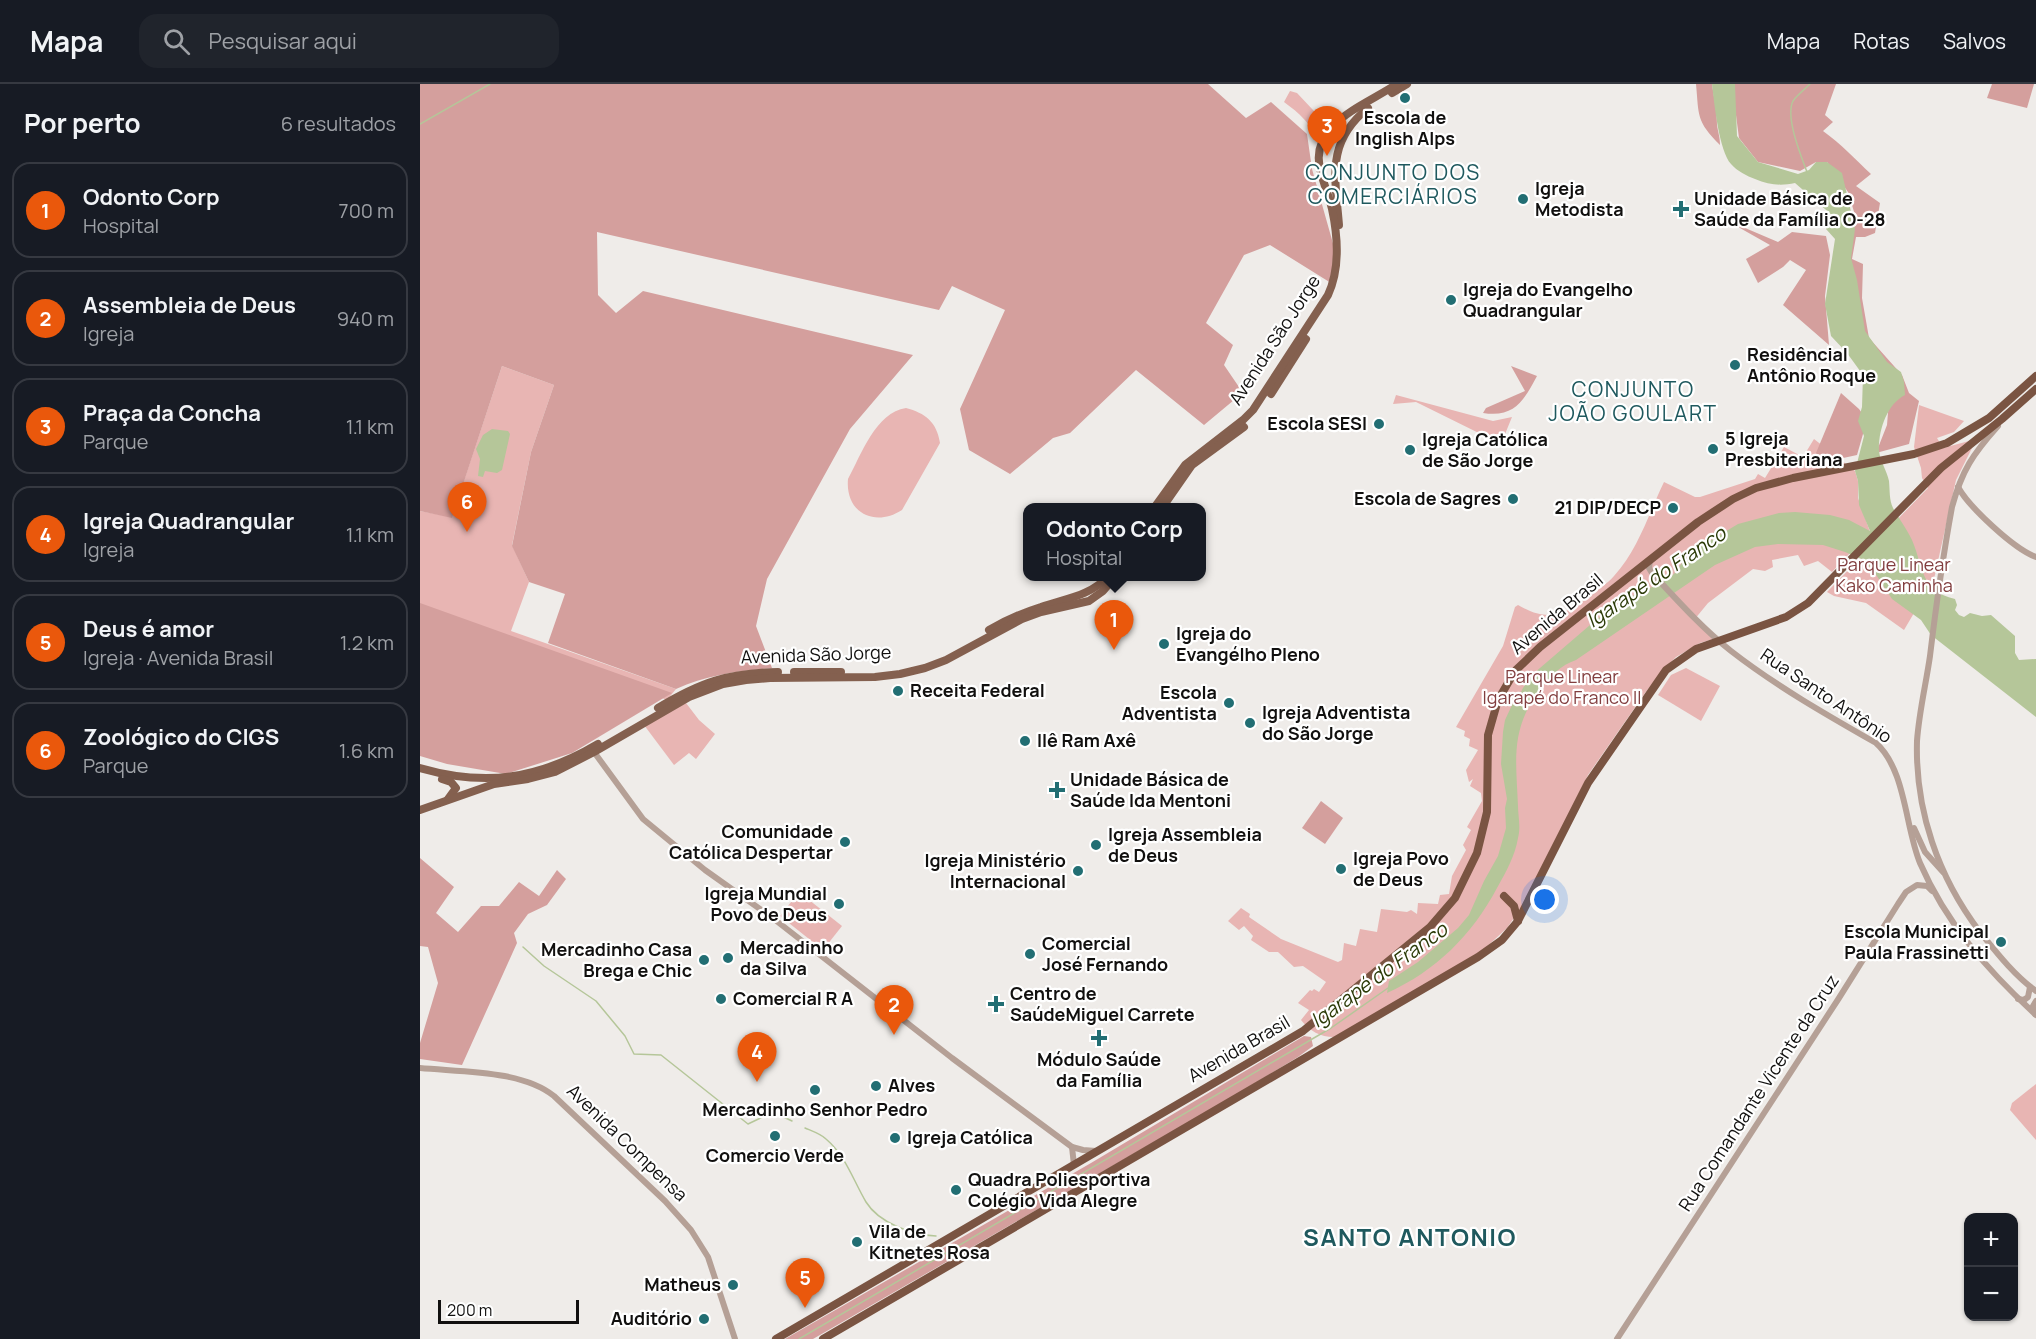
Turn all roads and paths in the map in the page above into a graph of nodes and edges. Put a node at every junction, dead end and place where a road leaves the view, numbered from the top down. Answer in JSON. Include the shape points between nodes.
{"nodes":[{"id":1,"x":1397,"y":84,"type":"edge"},
{"id":2,"x":1407,"y":84,"type":"edge"},
{"id":3,"x":2036,"y":376,"type":"edge"},
{"id":4,"x":2036,"y":389,"type":"edge"},
{"id":5,"x":2002,"y":419,"type":"junction"},
{"id":6,"x":1958,"y":487,"type":"junction"},
{"id":7,"x":1955,"y":498,"type":"junction"},
{"id":8,"x":1967,"y":501,"type":"junction"},
{"id":9,"x":1157,"y":503,"type":"edge"},
{"id":10,"x":1165,"y":503,"type":"edge"},
{"id":11,"x":2036,"y":558,"type":"edge"},
{"id":12,"x":1650,"y":560,"type":"junction"},
{"id":13,"x":1103,"y":581,"type":"edge"},
{"id":14,"x":1112,"y":581,"type":"edge"},
{"id":15,"x":1718,"y":640,"type":"junction"},
{"id":16,"x":594,"y":752,"type":"junction"},
{"id":17,"x":420,"y":770,"type":"edge"},
{"id":18,"x":445,"y":801,"type":"junction"},
{"id":19,"x":1904,"y":803,"type":"junction"},
{"id":20,"x":420,"y":810,"type":"edge"},
{"id":21,"x":1946,"y":875,"type":"junction"},
{"id":22,"x":1935,"y":894,"type":"junction"},
{"id":23,"x":1504,"y":896,"type":"dead end"},
{"id":24,"x":1518,"y":921,"type":"junction"},
{"id":25,"x":2033,"y":989,"type":"edge"},
{"id":26,"x":2018,"y":999,"type":"junction"},
{"id":27,"x":2036,"y":1001,"type":"edge"},
{"id":28,"x":2035,"y":1015,"type":"edge"},
{"id":29,"x":420,"y":1068,"type":"edge"},
{"id":30,"x":1072,"y":1147,"type":"junction"},
{"id":31,"x":1096,"y":1151,"type":"junction"},
{"id":32,"x":1074,"y":1165,"type":"junction"},
{"id":33,"x":735,"y":1339,"type":"edge"},
{"id":34,"x":776,"y":1339,"type":"edge"},
{"id":35,"x":824,"y":1339,"type":"edge"},
{"id":36,"x":1617,"y":1339,"type":"edge"}],
"edges":[{"from":1,"to":9,"type":"main road","name":"Avenida São Jorge","via":[[1338,121],[1319,149],[1320,169],[1332,210],[1336,258],[1328,295],[1253,410],[1179,471]]},
{"from":2,"to":10,"type":"main road","name":"Avenida São Jorge","via":[[1358,116],[1341,139],[1335,174],[1341,272],[1332,296],[1262,406],[1248,423],[1192,465]]},
{"from":3,"to":12,"type":"highway","name":"Avenida Brasil","via":[[2001,408],[1947,443],[1914,454],[1770,484],[1709,514]]},
{"from":4,"to":5,"type":"highway"},
{"from":5,"to":6,"type":"street","via":[[1975,453]]},
{"from":5,"to":15,"type":"highway","via":[[1952,458],[1812,600],[1792,614]]},
{"from":6,"to":7,"type":"street"},
{"from":6,"to":8,"type":"street"},
{"from":7,"to":8,"type":"street"},
{"from":7,"to":21,"type":"street","via":[[1918,725],[1918,767],[1926,821]]},
{"from":8,"to":11,"type":"street","via":[[2016,547]]},
{"from":12,"to":15,"type":"street","name":"Rua Santo Antônio","via":[[1649,568],[1655,577]]},
{"from":12,"to":31,"type":"highway","name":"Avenida Brasil","via":[[1526,659],[1506,684],[1488,735],[1487,812],[1477,853],[1455,898],[1437,920],[1303,1031]]},
{"from":13,"to":17,"type":"main road","name":"Avenida São Jorge","via":[[1090,592],[1017,615],[924,663],[869,672],[751,673],[715,680],[679,695],[574,756],[532,773],[467,778]]},
{"from":14,"to":16,"type":"main road","name":"Avenida São Jorge","via":[[1089,601],[1022,619],[925,668],[875,677],[770,678],[723,684],[689,697]]},
{"from":15,"to":19,"type":"street","name":"Rua Santo Antônio","via":[[1791,692],[1883,749]]},
{"from":15,"to":24,"type":"highway","via":[[1680,658],[1658,680],[1583,790]]},
{"from":16,"to":18,"type":"main road","name":"Avenida São Jorge","via":[[555,772],[494,784]]},
{"from":16,"to":30,"type":"street","via":[[643,819]]},
{"from":17,"to":18,"type":"main road","via":[[455,784],[455,792]]},
{"from":18,"to":20,"type":"main road"},
{"from":19,"to":21,"type":"street","via":[[1919,842]]},
{"from":19,"to":22,"type":"street","name":"Rua Santo Antônio","via":[[1919,859]]},
{"from":21,"to":25,"type":"street","via":[[1975,925]]},
{"from":22,"to":26,"type":"street","name":"Rua Santo Antônio","via":[[1972,948]]},
{"from":22,"to":36,"type":"street","name":"Rua Comandante Vicente da Cruz","via":[[1922,885],[1906,892]]},
{"from":23,"to":24,"type":"highway","via":[[1514,906]]},
{"from":24,"to":35,"type":"highway","via":[[1502,940],[1478,957]]},
{"from":25,"to":26,"type":"street","via":[[2024,1000]]},
{"from":26,"to":28,"type":"street","name":"Rua Santo Antônio"},
{"from":27,"to":28,"type":"street"},
{"from":29,"to":33,"type":"street","name":"Avenida Compensa","via":[[519,1078],[554,1096],[691,1230],[708,1257]]},
{"from":30,"to":31,"type":"street"},
{"from":30,"to":32,"type":"street"},
{"from":31,"to":32,"type":"highway","name":"Avenida Brasil"},
{"from":32,"to":34,"type":"highway","name":"Avenida Brasil"}]}
